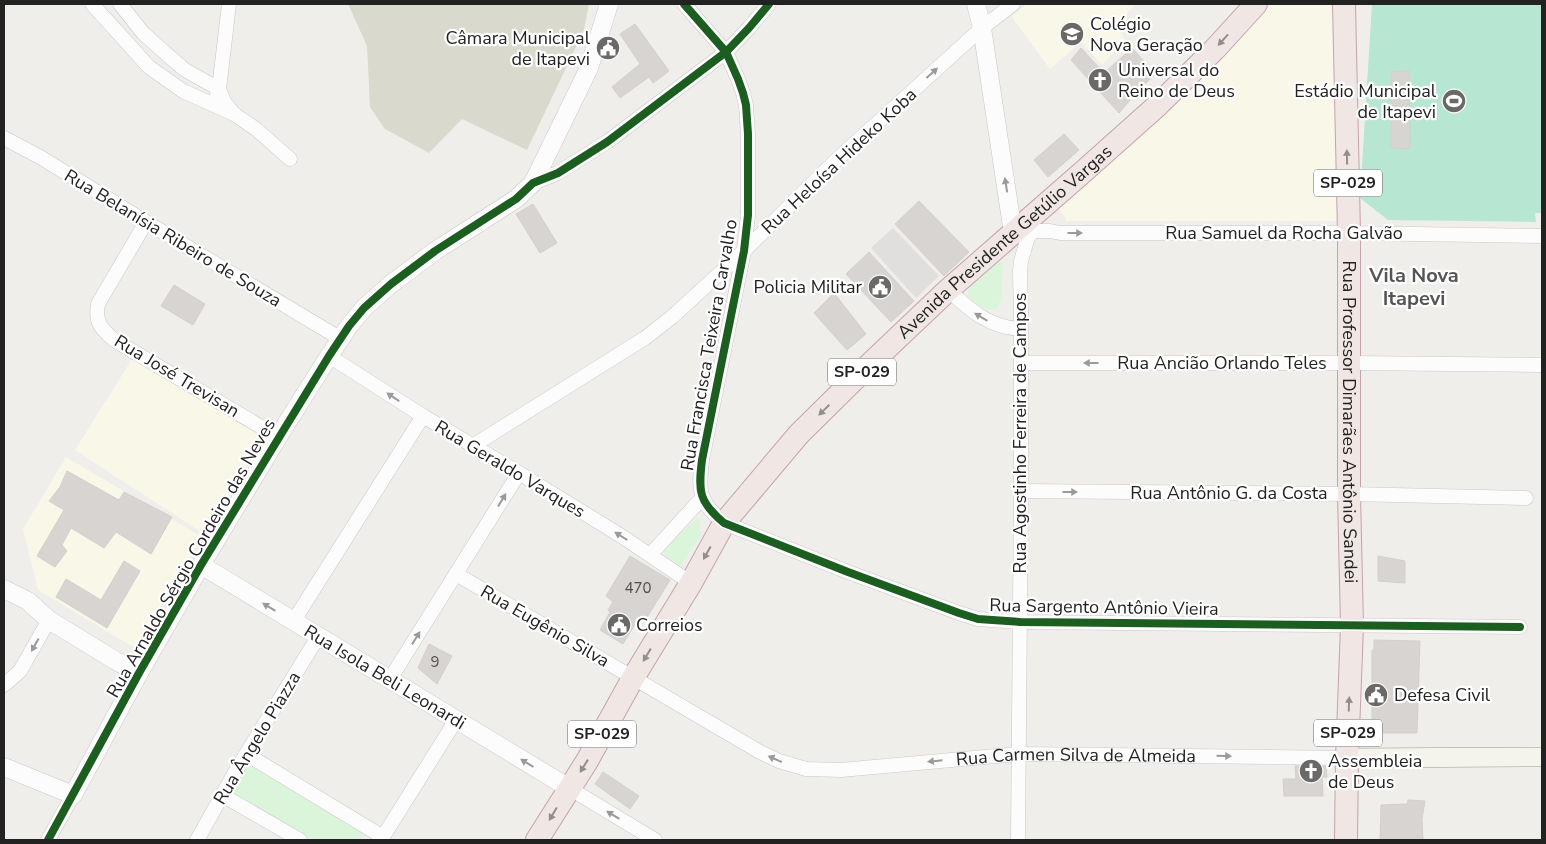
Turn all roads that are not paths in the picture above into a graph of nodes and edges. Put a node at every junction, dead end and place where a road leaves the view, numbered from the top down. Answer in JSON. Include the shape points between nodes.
{"nodes":[{"id":1,"x":92,"y":4,"type":"edge"},
{"id":2,"x":120,"y":4,"type":"edge"},
{"id":3,"x":228,"y":4,"type":"edge"},
{"id":4,"x":609,"y":4,"type":"edge"},
{"id":5,"x":684,"y":4,"type":"edge"},
{"id":6,"x":769,"y":4,"type":"edge"},
{"id":7,"x":976,"y":4,"type":"edge"},
{"id":8,"x":1013,"y":4,"type":"edge"},
{"id":9,"x":1256,"y":4,"type":"edge"},
{"id":10,"x":1344,"y":4,"type":"edge"},
{"id":11,"x":982,"y":28,"type":"junction"},
{"id":12,"x":726,"y":52,"type":"junction"},
{"id":13,"x":219,"y":89,"type":"junction"},
{"id":14,"x":213,"y":106,"type":"junction"},
{"id":15,"x":234,"y":114,"type":"junction"},
{"id":16,"x":4,"y":138,"type":"edge"},
{"id":17,"x":290,"y":159,"type":"dead end"},
{"id":18,"x":533,"y":183,"type":"junction"},
{"id":19,"x":146,"y":222,"type":"junction"},
{"id":20,"x":1349,"y":228,"type":"junction"},
{"id":21,"x":1542,"y":228,"type":"edge"},
{"id":22,"x":1021,"y":235,"type":"junction"},
{"id":23,"x":1542,"y":236,"type":"edge"},
{"id":24,"x":744,"y":251,"type":"junction"},
{"id":25,"x":948,"y":290,"type":"junction"},
{"id":26,"x":1021,"y":329,"type":"junction"},
{"id":27,"x":341,"y":339,"type":"junction"},
{"id":28,"x":329,"y":356,"type":"junction"},
{"id":29,"x":1350,"y":363,"type":"junction"},
{"id":30,"x":1021,"y":364,"type":"junction"},
{"id":31,"x":1542,"y":365,"type":"edge"},
{"id":32,"x":422,"y":416,"type":"junction"},
{"id":33,"x":278,"y":437,"type":"junction"},
{"id":34,"x":474,"y":445,"type":"junction"},
{"id":35,"x":519,"y":473,"type":"junction"},
{"id":36,"x":1021,"y":491,"type":"junction"},
{"id":37,"x":1349,"y":494,"type":"junction"},
{"id":38,"x":702,"y":498,"type":"junction"},
{"id":39,"x":1526,"y":498,"type":"dead end"},
{"id":40,"x":724,"y":523,"type":"junction"},
{"id":41,"x":650,"y":555,"type":"junction"},
{"id":42,"x":201,"y":565,"type":"junction"},
{"id":43,"x":456,"y":574,"type":"junction"},
{"id":44,"x":691,"y":583,"type":"junction"},
{"id":45,"x":4,"y":589,"type":"edge"},
{"id":46,"x":49,"y":620,"type":"junction"},
{"id":47,"x":293,"y":622,"type":"junction"},
{"id":48,"x":1020,"y":622,"type":"junction"},
{"id":49,"x":1352,"y":626,"type":"junction"},
{"id":50,"x":1520,"y":627,"type":"dead end"},
{"id":51,"x":318,"y":637,"type":"junction"},
{"id":52,"x":139,"y":673,"type":"junction"},
{"id":53,"x":634,"y":678,"type":"junction"},
{"id":54,"x":390,"y":679,"type":"junction"},
{"id":55,"x":4,"y":685,"type":"edge"},
{"id":56,"x":456,"y":720,"type":"junction"},
{"id":57,"x":246,"y":754,"type":"junction"},
{"id":58,"x":1018,"y":754,"type":"junction"},
{"id":59,"x":1542,"y":757,"type":"edge"},
{"id":60,"x":1347,"y":758,"type":"junction"},
{"id":61,"x":4,"y":767,"type":"edge"},
{"id":62,"x":569,"y":788,"type":"junction"},
{"id":63,"x":73,"y":795,"type":"junction"},
{"id":64,"x":222,"y":795,"type":"junction"},
{"id":65,"x":382,"y":838,"type":"edge"},
{"id":66,"x":48,"y":840,"type":"edge"},
{"id":67,"x":196,"y":840,"type":"edge"},
{"id":68,"x":300,"y":840,"type":"edge"},
{"id":69,"x":538,"y":840,"type":"edge"},
{"id":70,"x":655,"y":840,"type":"edge"},
{"id":71,"x":1018,"y":840,"type":"edge"},
{"id":72,"x":1346,"y":840,"type":"edge"}],
"edges":[{"from":1,"to":14,"type":"street","via":[[149,67]]},
{"from":2,"to":13,"type":"street","via":[[162,51],[185,70]]},
{"from":3,"to":13,"type":"street"},
{"from":4,"to":18,"type":"street","via":[[589,68]]},
{"from":5,"to":12,"type":"street","name":"Rua Francisca Teixeira Carvalho"},
{"from":6,"to":12,"type":"street"},
{"from":7,"to":11,"type":"street"},
{"from":8,"to":11,"type":"street","name":"Rua Heloísa Hideko Koba"},
{"from":9,"to":22,"type":"highway","name":"Avenida Presidente Getúlio Vargas","number":"SP-029","one_way":true,"via":[[1214,50]]},
{"from":20,"to":10,"type":"highway","name":"Rua Professor Dimarães Antônio Sandei","number":"SP-029","one_way":true},
{"from":22,"to":11,"type":"street","one_way":true},
{"from":24,"to":11,"type":"street","name":"Rua Heloísa Hideko Koba","one_way":true,"via":[[832,164]]},
{"from":12,"to":18,"type":"street","via":[[607,142],[558,173]]},
{"from":12,"to":24,"type":"street","name":"Rua Francisca Teixeira Carvalho","via":[[746,105],[748,215]]},
{"from":13,"to":14,"type":"street"},
{"from":13,"to":15,"type":"street","via":[[225,104]]},
{"from":14,"to":15,"type":"street"},
{"from":15,"to":17,"type":"street"},
{"from":16,"to":19,"type":"street","name":"Rua Belanísia Ribeiro de Souza"},
{"from":18,"to":27,"type":"street","name":"Rua Arnaldo Sérgio Cordeiro das Neves","via":[[516,199],[434,251],[391,284],[364,308]]},
{"from":19,"to":27,"type":"street","name":"Rua Belanísia Ribeiro de Souza"},
{"from":19,"to":33,"type":"street","name":"Rua José Trevisan","via":[[98,304],[96,316],[102,328],[114,340]]},
{"from":20,"to":21,"type":"street","name":"Rua Samuel da Rocha Galvão"},
{"from":22,"to":20,"type":"street","name":"Rua Samuel da Rocha Galvão","one_way":true,"via":[[1034,231]]},
{"from":20,"to":23,"type":"street","name":"Rua Samuel da Rocha Galvão"},
{"from":20,"to":29,"type":"highway","name":"Rua Professor Dimarães Antônio Sandei","number":"SP-029"},
{"from":22,"to":25,"type":"highway","name":"Avenida Presidente Getúlio Vargas","number":"SP-029"},
{"from":22,"to":26,"type":"street","name":"Rua Agostinho Ferreira de Campos","via":[[1016,262],[1020,271]]},
{"from":24,"to":34,"type":"street","name":"Rua Heloísa Hideko Koba","via":[[645,338]]},
{"from":24,"to":38,"type":"street","name":"Rua Francisca Teixeira Carvalho","via":[[702,460]]},
{"from":26,"to":25,"type":"street","one_way":true,"via":[[985,320]]},
{"from":25,"to":40,"type":"highway","name":"Avenida Presidente Getúlio Vargas","number":"SP-029","one_way":true,"via":[[799,434]]},
{"from":26,"to":30,"type":"street","name":"Rua Agostinho Ferreira de Campos"},
{"from":27,"to":28,"type":"street","name":"Rua Arnaldo Sérgio Cordeiro das Neves"},
{"from":32,"to":28,"type":"street","name":"Rua Geraldo Varques","one_way":true},
{"from":28,"to":33,"type":"street","name":"Rua Arnaldo Sérgio Cordeiro das Neves"},
{"from":29,"to":30,"type":"street","name":"Rua Ancião Orlando Teles","one_way":true},
{"from":29,"to":31,"type":"street","name":"Rua Ancião Orlando Teles"},
{"from":29,"to":37,"type":"highway","name":"Rua Professor Dimarães Antônio Sandei","number":"SP-029"},
{"from":30,"to":36,"type":"street","name":"Rua Agostinho Ferreira de Campos"},
{"from":32,"to":34,"type":"street","name":"Rua Geraldo Varques"},
{"from":32,"to":47,"type":"street"},
{"from":33,"to":42,"type":"street","name":"Rua Arnaldo Sérgio Cordeiro das Neves"},
{"from":34,"to":35,"type":"street","name":"Rua Geraldo Varques"},
{"from":41,"to":35,"type":"street","name":"Rua Geraldo Varques","one_way":true},
{"from":43,"to":35,"type":"street","one_way":true},
{"from":36,"to":37,"type":"street","name":"Rua Antônio G. da Costa","one_way":true},
{"from":36,"to":48,"type":"street","name":"Rua Agostinho Ferreira de Campos"},
{"from":37,"to":39,"type":"street","name":"Rua Antônio G. da Costa"},
{"from":37,"to":49,"type":"highway","name":"Rua Professor Dimarães Antônio Sandei","number":"SP-029"},
{"from":38,"to":40,"type":"street","name":"Rua Francisca Teixeira Carvalho","via":[[708,509]]},
{"from":38,"to":41,"type":"street"},
{"from":40,"to":44,"type":"highway","name":"Avenida Presidente Getúlio Vargas","number":"SP-029","one_way":true},
{"from":40,"to":48,"type":"street","name":"Rua Sargento Antônio Vieira","via":[[951,610],[978,619]]},
{"from":41,"to":44,"type":"street","name":"Rua Geraldo Varques"},
{"from":47,"to":42,"type":"street","name":"Rua Isola Beli Leonardi","one_way":true},
{"from":42,"to":52,"type":"street","name":"Rua Arnaldo Sérgio Cordeiro das Neves"},
{"from":43,"to":53,"type":"street","name":"Rua Eugênio Silva"},
{"from":54,"to":43,"type":"street","one_way":true},
{"from":44,"to":53,"type":"highway","name":"Avenida Presidente Getúlio Vargas","number":"SP-029","one_way":true},
{"from":45,"to":46,"type":"street","via":[[28,601]]},
{"from":46,"to":52,"type":"street"},
{"from":46,"to":55,"type":"street","one_way":true,"via":[[20,671]]},
{"from":47,"to":51,"type":"street","name":"Rua Isola Beli Leonardi"},
{"from":48,"to":49,"type":"street","name":"Rua Sargento Antônio Vieira"},
{"from":48,"to":58,"type":"street","name":"Rua Agostinho Ferreira de Campos"},
{"from":49,"to":50,"type":"street","name":"Rua Sargento Antônio Vieira"},
{"from":60,"to":49,"type":"highway","name":"Rua Professor Dimarães Antônio Sandei","number":"SP-029","one_way":true},
{"from":51,"to":54,"type":"street","name":"Rua Isola Beli Leonardi"},
{"from":51,"to":57,"type":"street","name":"Rua Ângelo Piazza"},
{"from":52,"to":63,"type":"street","name":"Rua Arnaldo Sérgio Cordeiro das Neves"},
{"from":58,"to":53,"type":"street","name":"Rua Carmen Silva de Almeida","one_way":true,"via":[[841,770],[806,769],[760,752]]},
{"from":53,"to":62,"type":"highway","name":"Avenida Presidente Getúlio Vargas","number":"SP-029","one_way":true},
{"from":54,"to":56,"type":"street","name":"Rua Isola Beli Leonardi"},
{"from":62,"to":56,"type":"street","name":"Rua Isola Beli Leonardi","one_way":true},
{"from":56,"to":65,"type":"street"},
{"from":57,"to":64,"type":"street","name":"Rua Ângelo Piazza"},
{"from":57,"to":65,"type":"street"},
{"from":58,"to":60,"type":"street","name":"Rua Carmen Silva de Almeida","one_way":true},
{"from":58,"to":71,"type":"street","name":"Rua Agostinho Ferreira de Campos"},
{"from":59,"to":60,"type":"main road","name":"Rua Carmen Silva de Almeida"},
{"from":60,"to":72,"type":"highway","name":"Rua Professor Dimarães Antônio Sandei","number":"SP-029"},
{"from":61,"to":63,"type":"street"},
{"from":62,"to":69,"type":"highway","name":"Avenida Presidente Getúlio Vargas","number":"SP-029","one_way":true},
{"from":70,"to":62,"type":"street","one_way":true},
{"from":63,"to":66,"type":"street"},
{"from":64,"to":67,"type":"street","name":"Rua Ângelo Piazza"},
{"from":64,"to":68,"type":"street"}]}
